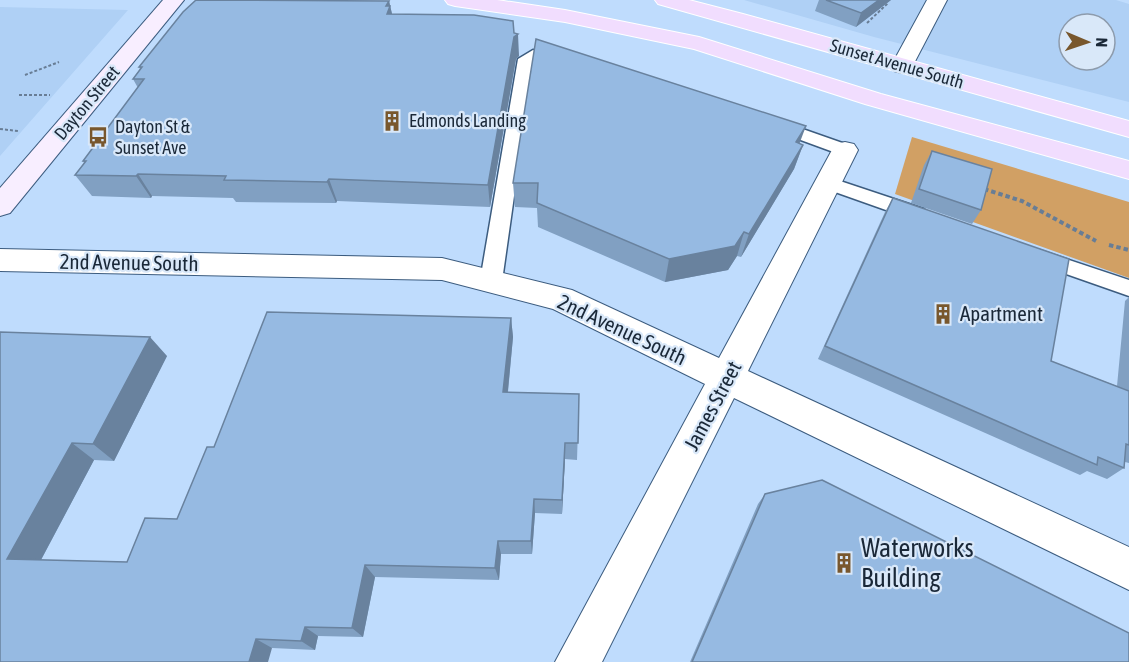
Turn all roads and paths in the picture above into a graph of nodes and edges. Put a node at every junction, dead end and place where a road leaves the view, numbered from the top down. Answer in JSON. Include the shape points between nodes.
{"nodes":[{"id":1,"x":174,"y":0,"type":"edge"},
{"id":2,"x":455,"y":0,"type":"edge"},
{"id":3,"x":665,"y":0,"type":"edge"},
{"id":4,"x":938,"y":0,"type":"edge"},
{"id":5,"x":888,"y":3,"type":"dead end"},
{"id":6,"x":689,"y":5,"type":"junction"},
{"id":7,"x":877,"y":15,"type":"dead end"},
{"id":8,"x":565,"y":16,"type":"junction"},
{"id":9,"x":59,"y":62,"type":"dead end"},
{"id":10,"x":571,"y":65,"type":"edge"},
{"id":11,"x":902,"y":66,"type":"junction"},
{"id":12,"x":25,"y":75,"type":"dead end"},
{"id":13,"x":20,"y":95,"type":"dead end"},
{"id":14,"x":54,"y":96,"type":"dead end"},
{"id":15,"x":755,"y":118,"type":"edge"},
{"id":16,"x":0,"y":129,"type":"edge"},
{"id":17,"x":1129,"y":129,"type":"edge"},
{"id":18,"x":22,"y":131,"type":"dead end"},
{"id":19,"x":845,"y":150,"type":"joint"},
{"id":20,"x":1129,"y":170,"type":"edge"},
{"id":21,"x":828,"y":183,"type":"junction"},
{"id":22,"x":981,"y":188,"type":"edge"},
{"id":23,"x":0,"y":206,"type":"edge"},
{"id":24,"x":940,"y":222,"type":"edge"},
{"id":25,"x":1018,"y":249,"type":"edge"},
{"id":26,"x":1129,"y":250,"type":"edge"},
{"id":27,"x":0,"y":260,"type":"edge"},
{"id":28,"x":491,"y":281,"type":"junction"},
{"id":29,"x":1129,"y":288,"type":"edge"},
{"id":30,"x":727,"y":380,"type":"junction"},
{"id":31,"x":1129,"y":570,"type":"edge"},
{"id":32,"x":578,"y":662,"type":"edge"}],
"edges":[{"from":1,"to":23,"type":"street","name":"Dayton Street"},
{"from":2,"to":8,"type":"main road"},
{"from":3,"to":6,"type":"main road","name":"Sunset Avenue South"},
{"from":4,"to":11,"type":"street"},
{"from":5,"to":7,"type":"path"},
{"from":6,"to":8,"type":"main road"},
{"from":6,"to":11,"type":"main road","name":"Sunset Avenue South"},
{"from":8,"to":20,"type":"main road","via":[[699,44],[873,99]]},
{"from":9,"to":12,"type":"path"},
{"from":10,"to":28,"type":"lane","via":[[543,56],[526,59]]},
{"from":11,"to":17,"type":"main road","name":"Sunset Avenue South"},
{"from":13,"to":14,"type":"path"},
{"from":15,"to":19,"type":"lane"},
{"from":16,"to":18,"type":"path"},
{"from":19,"to":21,"type":"street","name":"James Street"},
{"from":21,"to":24,"type":"lane"},
{"from":21,"to":30,"type":"street","name":"James Street"},
{"from":22,"to":26,"type":"path","via":[[1023,201],[1101,243]]},
{"from":25,"to":29,"type":"lane"},
{"from":27,"to":28,"type":"street","name":"2nd Avenue South","via":[[442,269]]},
{"from":28,"to":30,"type":"street","name":"2nd Avenue South","via":[[561,299]]},
{"from":30,"to":31,"type":"street","name":"2nd Avenue South"},
{"from":30,"to":32,"type":"street","name":"James Street"}]}
